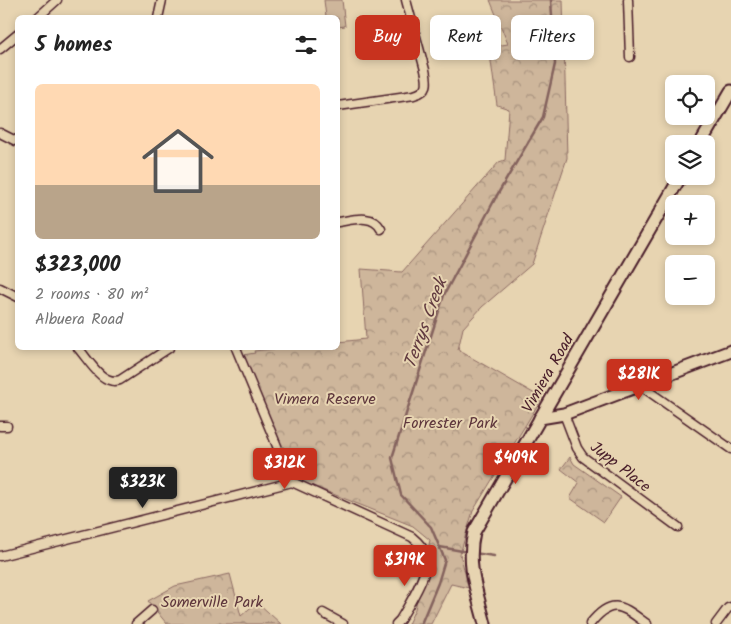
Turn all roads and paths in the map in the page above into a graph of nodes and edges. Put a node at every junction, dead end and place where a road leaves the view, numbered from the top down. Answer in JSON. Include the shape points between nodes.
{"nodes":[{"id":1,"x":56,"y":0,"type":"edge"},
{"id":2,"x":162,"y":0,"type":"edge"},
{"id":3,"x":406,"y":0,"type":"edge"},
{"id":4,"x":628,"y":0,"type":"edge"},
{"id":5,"x":39,"y":15,"type":"edge"},
{"id":6,"x":159,"y":15,"type":"edge"},
{"id":7,"x":15,"y":37,"type":"edge"},
{"id":8,"x":0,"y":50,"type":"edge"},
{"id":9,"x":630,"y":57,"type":"dead end"},
{"id":10,"x":731,"y":91,"type":"edge"},
{"id":11,"x":340,"y":106,"type":"edge"},
{"id":12,"x":0,"y":134,"type":"edge"},
{"id":13,"x":705,"y":135,"type":"edge"},
{"id":14,"x":15,"y":141,"type":"edge"},
{"id":15,"x":676,"y":185,"type":"edge"},
{"id":16,"x":340,"y":222,"type":"edge"},
{"id":17,"x":382,"y":229,"type":"dead end"},
{"id":18,"x":0,"y":288,"type":"edge"},
{"id":19,"x":15,"y":295,"type":"edge"},
{"id":20,"x":80,"y":350,"type":"edge"},
{"id":21,"x":166,"y":350,"type":"edge"},
{"id":22,"x":237,"y":350,"type":"edge"},
{"id":23,"x":731,"y":351,"type":"edge"},
{"id":24,"x":641,"y":386,"type":"junction"},
{"id":25,"x":564,"y":414,"type":"junction"},
{"id":26,"x":540,"y":418,"type":"junction"},
{"id":27,"x":731,"y":449,"type":"edge"},
{"id":28,"x":292,"y":482,"type":"junction"},
{"id":29,"x":678,"y":527,"type":"dead end"},
{"id":30,"x":0,"y":556,"type":"edge"},
{"id":31,"x":731,"y":607,"type":"edge"},
{"id":32,"x":152,"y":610,"type":"dead end"},
{"id":33,"x":322,"y":613,"type":"dead end"},
{"id":34,"x":635,"y":620,"type":"edge"},
{"id":35,"x":136,"y":624,"type":"edge"},
{"id":36,"x":343,"y":624,"type":"edge"},
{"id":37,"x":396,"y":624,"type":"edge"},
{"id":38,"x":485,"y":624,"type":"edge"},
{"id":39,"x":590,"y":624,"type":"edge"},
{"id":40,"x":647,"y":624,"type":"edge"},
{"id":41,"x":716,"y":624,"type":"edge"}],
"edges":[{"from":1,"to":5,"type":"street"},
{"from":2,"to":6,"type":"street"},
{"from":3,"to":11,"type":"street","via":[[427,77],[425,89],[414,95]]},
{"from":4,"to":9,"type":"street"},
{"from":7,"to":8,"type":"street"},
{"from":10,"to":13,"type":"street"},
{"from":12,"to":14,"type":"street"},
{"from":15,"to":26,"type":"street","name":"Vimiera Road"},
{"from":16,"to":17,"type":"street","via":[[369,219]]},
{"from":18,"to":19,"type":"street"},
{"from":20,"to":21,"type":"street","via":[[105,379],[115,381]]},
{"from":22,"to":28,"type":"street"},
{"from":23,"to":24,"type":"street"},
{"from":24,"to":25,"type":"street"},
{"from":24,"to":27,"type":"street"},
{"from":25,"to":26,"type":"street"},
{"from":25,"to":29,"type":"street","name":"Jupp Place","via":[[583,457]]},
{"from":26,"to":38,"type":"street","name":"Vimiera Road","via":[[474,532],[471,569]]},
{"from":28,"to":30,"type":"street"},
{"from":28,"to":37,"type":"street","via":[[412,537],[420,545],[426,554],[426,567]]},
{"from":31,"to":41,"type":"street"},
{"from":32,"to":35,"type":"street"},
{"from":33,"to":36,"type":"street"},
{"from":34,"to":39,"type":"street","via":[[624,607],[610,606],[599,612]]},
{"from":34,"to":40,"type":"street"}]}
